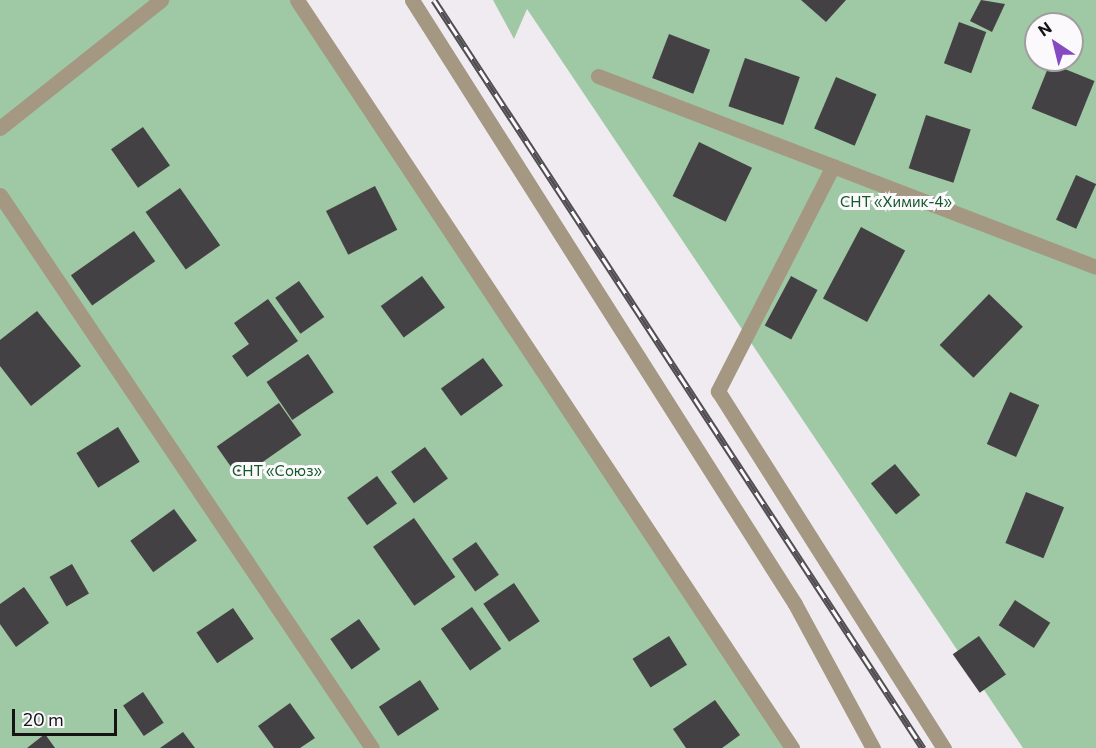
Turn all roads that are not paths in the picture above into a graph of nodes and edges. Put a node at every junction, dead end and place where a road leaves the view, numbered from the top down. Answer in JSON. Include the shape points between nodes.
{"nodes":[{"id":1,"x":161,"y":0,"type":"edge"},
{"id":2,"x":297,"y":0,"type":"edge"},
{"id":3,"x":412,"y":0,"type":"edge"},
{"id":4,"x":598,"y":76,"type":"dead end"},
{"id":5,"x":0,"y":128,"type":"edge"},
{"id":6,"x":833,"y":166,"type":"junction"},
{"id":7,"x":0,"y":195,"type":"edge"},
{"id":8,"x":1096,"y":267,"type":"edge"},
{"id":9,"x":372,"y":748,"type":"edge"},
{"id":10,"x":792,"y":748,"type":"edge"},
{"id":11,"x":873,"y":748,"type":"edge"},
{"id":12,"x":944,"y":748,"type":"edge"}],
"edges":[{"from":1,"to":5,"type":"lane"},
{"from":2,"to":10,"type":"lane"},
{"from":3,"to":11,"type":"lane","via":[[795,604]]},
{"from":4,"to":6,"type":"lane"},
{"from":6,"to":8,"type":"lane"},
{"from":6,"to":12,"type":"lane","via":[[718,390]]},
{"from":7,"to":9,"type":"lane"}]}
